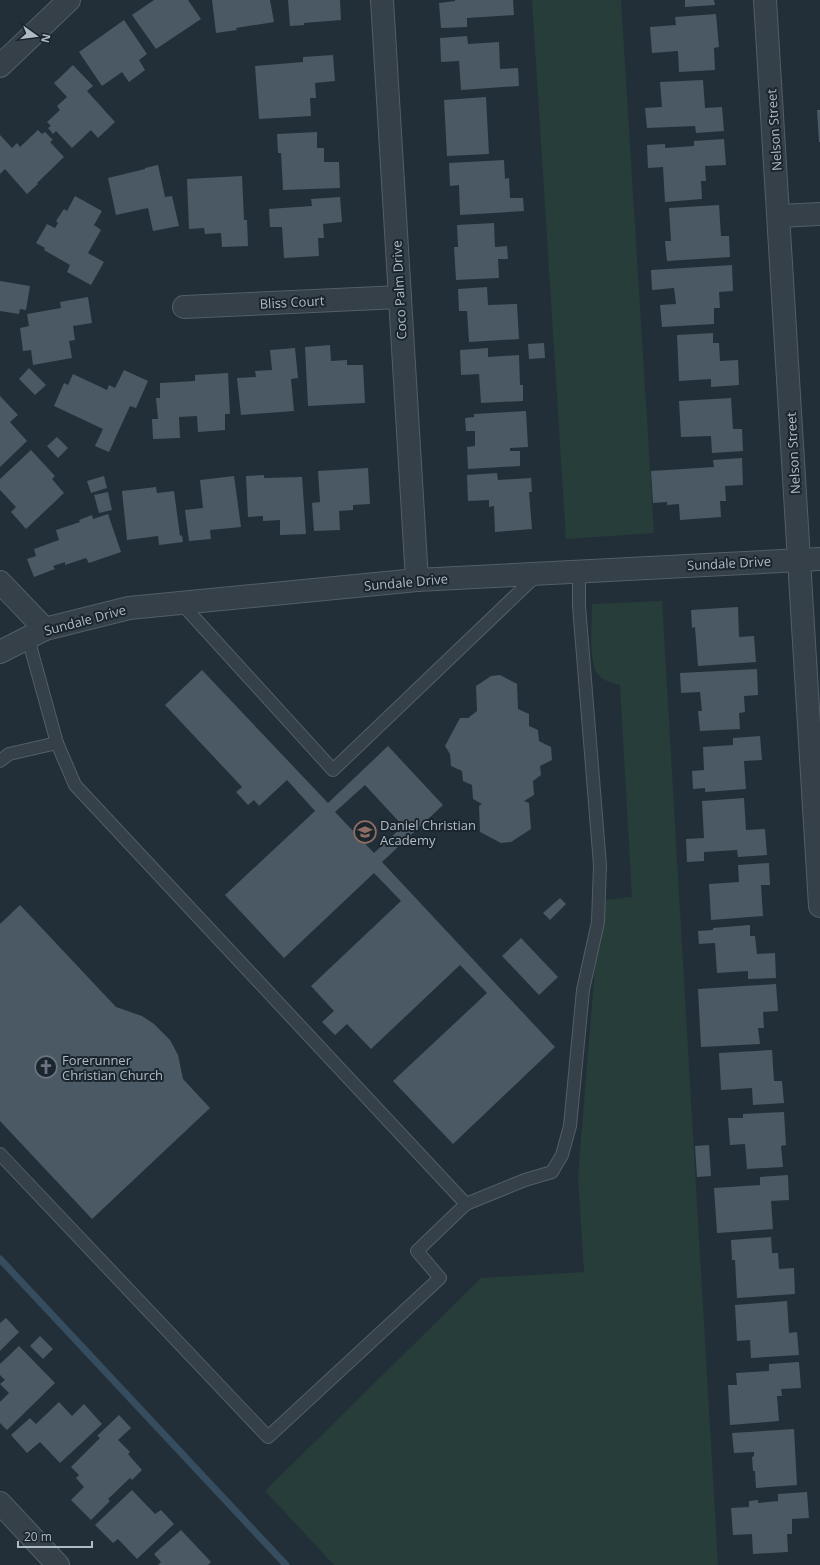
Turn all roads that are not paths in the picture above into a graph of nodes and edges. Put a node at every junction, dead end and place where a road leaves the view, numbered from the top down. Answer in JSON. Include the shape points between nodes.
{"nodes":[{"id":1,"x":69,"y":0,"type":"edge"},
{"id":2,"x":382,"y":0,"type":"edge"},
{"id":3,"x":765,"y":0,"type":"edge"},
{"id":4,"x":0,"y":66,"type":"edge"},
{"id":5,"x":820,"y":214,"type":"edge"},
{"id":6,"x":779,"y":216,"type":"junction"},
{"id":7,"x":400,"y":297,"type":"junction"},
{"id":8,"x":184,"y":307,"type":"dead end"},
{"id":9,"x":810,"y":559,"type":"edge"},
{"id":10,"x":579,"y":572,"type":"junction"},
{"id":11,"x":538,"y":574,"type":"junction"},
{"id":12,"x":417,"y":580,"type":"junction"},
{"id":13,"x":0,"y":582,"type":"edge"},
{"id":14,"x":181,"y":603,"type":"junction"},
{"id":15,"x":36,"y":634,"type":"junction"},
{"id":16,"x":0,"y":652,"type":"edge"},
{"id":17,"x":57,"y":743,"type":"junction"},
{"id":18,"x":0,"y":761,"type":"edge"},
{"id":19,"x":818,"y":859,"type":"edge"},
{"id":20,"x":820,"y":906,"type":"edge"},
{"id":21,"x":0,"y":1154,"type":"edge"},
{"id":22,"x":466,"y":1204,"type":"junction"},
{"id":23,"x":0,"y":1503,"type":"edge"},
{"id":24,"x":58,"y":1565,"type":"edge"}],
"edges":[{"from":1,"to":4,"type":"street"},
{"from":2,"to":7,"type":"street","name":"Coco Palm Drive"},
{"from":3,"to":6,"type":"street","name":"Nelson Street"},
{"from":5,"to":6,"type":"street"},
{"from":6,"to":9,"type":"street","name":"Nelson Street"},
{"from":7,"to":8,"type":"street","name":"Bliss Court"},
{"from":7,"to":12,"type":"street","name":"Coco Palm Drive"},
{"from":9,"to":10,"type":"street","name":"Sundale Drive"},
{"from":9,"to":19,"type":"street","name":"Nelson Street"},
{"from":10,"to":11,"type":"street","name":"Sundale Drive"},
{"from":10,"to":22,"type":"lane","via":[[579,606],[600,865],[598,922],[583,990],[570,1126],[562,1155],[552,1172]]},
{"from":11,"to":12,"type":"street","name":"Sundale Drive"},
{"from":11,"to":14,"type":"lane","via":[[333,770]]},
{"from":12,"to":14,"type":"street","name":"Sundale Drive"},
{"from":13,"to":15,"type":"street"},
{"from":14,"to":15,"type":"street","name":"Sundale Drive","via":[[129,608]]},
{"from":15,"to":16,"type":"street","name":"Sundale Drive"},
{"from":15,"to":17,"type":"lane"},
{"from":17,"to":18,"type":"lane","via":[[9,754]]},
{"from":17,"to":22,"type":"lane","via":[[75,786]]},
{"from":19,"to":20,"type":"street","name":"Nelson Street"},
{"from":21,"to":22,"type":"lane","via":[[268,1437],[440,1278],[417,1251]]},
{"from":23,"to":24,"type":"street"}]}
